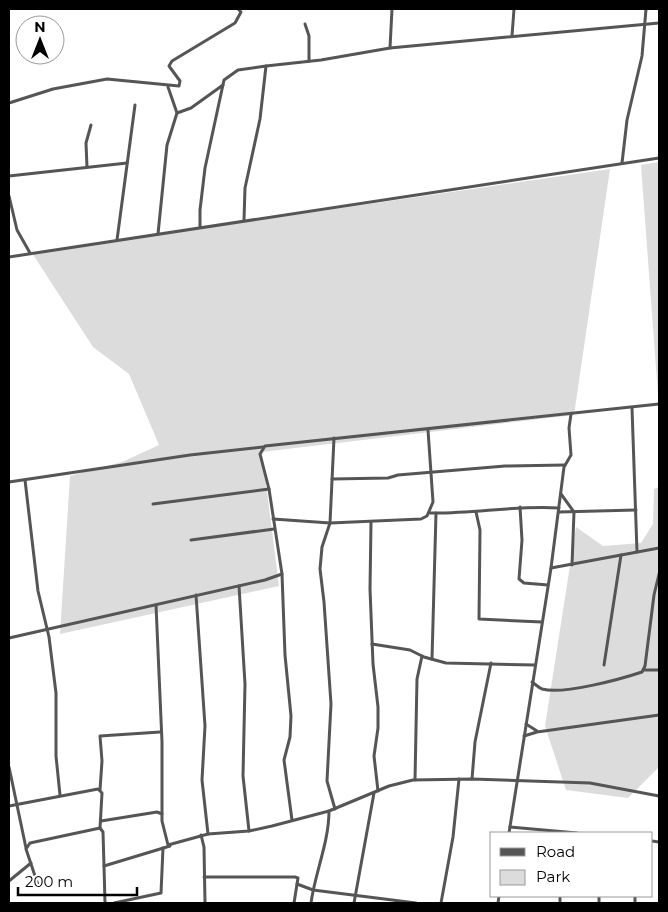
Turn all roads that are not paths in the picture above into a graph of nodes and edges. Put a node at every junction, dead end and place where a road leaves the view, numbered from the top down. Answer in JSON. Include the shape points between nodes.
{"nodes":[{"id":1,"x":238,"y":9,"type":"edge"},
{"id":2,"x":392,"y":9,"type":"edge"},
{"id":3,"x":514,"y":9,"type":"edge"},
{"id":4,"x":646,"y":9,"type":"edge"},
{"id":5,"x":645,"y":23,"type":"junction"},
{"id":6,"x":659,"y":23,"type":"edge"},
{"id":7,"x":305,"y":24,"type":"dead end"},
{"id":8,"x":512,"y":36,"type":"junction"},
{"id":9,"x":390,"y":48,"type":"junction"},
{"id":10,"x":309,"y":61,"type":"junction"},
{"id":11,"x":266,"y":66,"type":"junction"},
{"id":12,"x":222,"y":83,"type":"junction"},
{"id":13,"x":168,"y":86,"type":"junction"},
{"id":14,"x":9,"y":103,"type":"edge"},
{"id":15,"x":135,"y":105,"type":"dead end"},
{"id":16,"x":177,"y":113,"type":"junction"},
{"id":17,"x":92,"y":125,"type":"dead end"},
{"id":18,"x":659,"y":158,"type":"edge"},
{"id":19,"x":127,"y":163,"type":"junction"},
{"id":20,"x":622,"y":163,"type":"junction"},
{"id":21,"x":86,"y":167,"type":"junction"},
{"id":22,"x":9,"y":176,"type":"edge"},
{"id":23,"x":9,"y":196,"type":"edge"},
{"id":24,"x":244,"y":220,"type":"junction"},
{"id":25,"x":200,"y":227,"type":"junction"},
{"id":26,"x":158,"y":234,"type":"junction"},
{"id":27,"x":117,"y":240,"type":"junction"},
{"id":28,"x":31,"y":253,"type":"junction"},
{"id":29,"x":9,"y":258,"type":"edge"},
{"id":30,"x":659,"y":404,"type":"edge"},
{"id":31,"x":632,"y":408,"type":"junction"},
{"id":32,"x":571,"y":414,"type":"junction"},
{"id":33,"x":428,"y":430,"type":"junction"},
{"id":34,"x":334,"y":438,"type":"junction"},
{"id":35,"x":264,"y":447,"type":"junction"},
{"id":36,"x":565,"y":465,"type":"junction"},
{"id":37,"x":431,"y":473,"type":"junction"},
{"id":38,"x":332,"y":479,"type":"junction"},
{"id":39,"x":25,"y":480,"type":"junction"},
{"id":40,"x":9,"y":482,"type":"edge"},
{"id":41,"x":269,"y":489,"type":"junction"},
{"id":42,"x":561,"y":494,"type":"junction"},
{"id":43,"x":152,"y":504,"type":"dead end"},
{"id":44,"x":520,"y":507,"type":"junction"},
{"id":45,"x":559,"y":510,"type":"junction"},
{"id":46,"x":636,"y":510,"type":"junction"},
{"id":47,"x":476,"y":512,"type":"junction"},
{"id":48,"x":574,"y":512,"type":"junction"},
{"id":49,"x":430,"y":513,"type":"junction"},
{"id":50,"x":436,"y":513,"type":"junction"},
{"id":51,"x":273,"y":519,"type":"junction"},
{"id":52,"x":330,"y":523,"type":"junction"},
{"id":53,"x":370,"y":523,"type":"junction"},
{"id":54,"x":274,"y":529,"type":"junction"},
{"id":55,"x":190,"y":540,"type":"dead end"},
{"id":56,"x":659,"y":548,"type":"edge"},
{"id":57,"x":637,"y":552,"type":"junction"},
{"id":58,"x":621,"y":555,"type":"junction"},
{"id":59,"x":572,"y":565,"type":"junction"},
{"id":60,"x":551,"y":568,"type":"junction"},
{"id":61,"x":282,"y":574,"type":"junction"},
{"id":62,"x":659,"y":574,"type":"edge"},
{"id":63,"x":548,"y":585,"type":"junction"},
{"id":64,"x":239,"y":586,"type":"junction"},
{"id":65,"x":196,"y":595,"type":"junction"},
{"id":66,"x":156,"y":605,"type":"junction"},
{"id":67,"x":542,"y":622,"type":"junction"},
{"id":68,"x":46,"y":630,"type":"junction"},
{"id":69,"x":9,"y":638,"type":"edge"},
{"id":70,"x":372,"y":644,"type":"junction"},
{"id":71,"x":422,"y":656,"type":"junction"},
{"id":72,"x":432,"y":659,"type":"junction"},
{"id":73,"x":491,"y":663,"type":"junction"},
{"id":74,"x":535,"y":665,"type":"junction"},
{"id":75,"x":604,"y":665,"type":"dead end"},
{"id":76,"x":644,"y":670,"type":"junction"},
{"id":77,"x":659,"y":670,"type":"edge"},
{"id":78,"x":532,"y":682,"type":"junction"},
{"id":79,"x":659,"y":715,"type":"edge"},
{"id":80,"x":526,"y":724,"type":"junction"},
{"id":81,"x":160,"y":732,"type":"junction"},
{"id":82,"x":537,"y":732,"type":"junction"},
{"id":83,"x":524,"y":736,"type":"junction"},
{"id":84,"x":9,"y":767,"type":"edge"},
{"id":85,"x":459,"y":779,"type":"junction"},
{"id":86,"x":472,"y":779,"type":"junction"},
{"id":87,"x":415,"y":780,"type":"junction"},
{"id":88,"x":517,"y":780,"type":"junction"},
{"id":89,"x":100,"y":790,"type":"junction"},
{"id":90,"x":376,"y":792,"type":"junction"},
{"id":91,"x":60,"y":795,"type":"junction"},
{"id":92,"x":659,"y":796,"type":"edge"},
{"id":93,"x":18,"y":804,"type":"junction"},
{"id":94,"x":9,"y":806,"type":"edge"},
{"id":95,"x":335,"y":809,"type":"junction"},
{"id":96,"x":329,"y":811,"type":"junction"},
{"id":97,"x":162,"y":814,"type":"junction"},
{"id":98,"x":292,"y":820,"type":"junction"},
{"id":99,"x":100,"y":821,"type":"junction"},
{"id":100,"x":510,"y":827,"type":"junction"},
{"id":101,"x":100,"y":828,"type":"junction"},
{"id":102,"x":249,"y":831,"type":"junction"},
{"id":103,"x":509,"y":832,"type":"edge"},
{"id":104,"x":557,"y":832,"type":"edge"},
{"id":105,"x":208,"y":834,"type":"junction"},
{"id":106,"x":201,"y":835,"type":"junction"},
{"id":107,"x":171,"y":846,"type":"junction"},
{"id":108,"x":163,"y":848,"type":"junction"},
{"id":109,"x":26,"y":849,"type":"junction"},
{"id":110,"x":31,"y":863,"type":"junction"},
{"id":111,"x":104,"y":866,"type":"junction"},
{"id":112,"x":204,"y":877,"type":"junction"},
{"id":113,"x":9,"y":881,"type":"edge"},
{"id":114,"x":297,"y":884,"type":"junction"},
{"id":115,"x":38,"y":885,"type":"dead end"},
{"id":116,"x":313,"y":890,"type":"junction"},
{"id":117,"x":355,"y":895,"type":"junction"},
{"id":118,"x":397,"y":902,"type":"edge"},
{"id":119,"x":105,"y":903,"type":"edge"},
{"id":120,"x":114,"y":903,"type":"edge"},
{"id":121,"x":205,"y":903,"type":"edge"},
{"id":122,"x":294,"y":903,"type":"edge"},
{"id":123,"x":311,"y":903,"type":"edge"},
{"id":124,"x":354,"y":903,"type":"edge"},
{"id":125,"x":416,"y":903,"type":"edge"},
{"id":126,"x":441,"y":903,"type":"edge"}],
"edges":[{"from":1,"to":13,"type":"street","via":[[241,12],[235,23],[172,61],[169,66],[181,84],[174,88]]},
{"from":2,"to":9,"type":"street"},
{"from":3,"to":8,"type":"street"},
{"from":4,"to":5,"type":"street"},
{"from":5,"to":6,"type":"street"},
{"from":5,"to":8,"type":"street"},
{"from":5,"to":20,"type":"street"},
{"from":7,"to":10,"type":"street","via":[[309,36]]},
{"from":8,"to":9,"type":"street"},
{"from":9,"to":10,"type":"street"},
{"from":10,"to":11,"type":"street"},
{"from":11,"to":12,"type":"street","via":[[238,70]]},
{"from":11,"to":24,"type":"street","via":[[260,119],[245,188]]},
{"from":12,"to":16,"type":"street","via":[[191,108]]},
{"from":12,"to":25,"type":"street","via":[[205,168]]},
{"from":13,"to":14,"type":"street","via":[[107,79],[53,89]]},
{"from":13,"to":16,"type":"street"},
{"from":15,"to":19,"type":"street"},
{"from":16,"to":26,"type":"street","via":[[167,146]]},
{"from":17,"to":21,"type":"street","via":[[86,143]]},
{"from":18,"to":20,"type":"street"},
{"from":19,"to":21,"type":"street"},
{"from":19,"to":27,"type":"street"},
{"from":20,"to":24,"type":"street"},
{"from":21,"to":22,"type":"street"},
{"from":23,"to":28,"type":"street","via":[[16,230]]},
{"from":24,"to":25,"type":"street"},
{"from":25,"to":26,"type":"street"},
{"from":26,"to":27,"type":"street"},
{"from":27,"to":28,"type":"street"},
{"from":28,"to":29,"type":"street"},
{"from":30,"to":31,"type":"street"},
{"from":31,"to":32,"type":"street"},
{"from":31,"to":46,"type":"street"},
{"from":32,"to":33,"type":"street"},
{"from":32,"to":36,"type":"street","via":[[572,452]]},
{"from":33,"to":34,"type":"street"},
{"from":33,"to":37,"type":"street"},
{"from":34,"to":35,"type":"street"},
{"from":34,"to":38,"type":"street"},
{"from":35,"to":39,"type":"street"},
{"from":35,"to":41,"type":"street","via":[[260,454]]},
{"from":36,"to":37,"type":"street"},
{"from":36,"to":42,"type":"street"},
{"from":37,"to":38,"type":"street"},
{"from":37,"to":49,"type":"street","via":[[433,502]]},
{"from":38,"to":52,"type":"street"},
{"from":39,"to":40,"type":"street"},
{"from":39,"to":68,"type":"street","via":[[38,591]]},
{"from":41,"to":43,"type":"street"},
{"from":41,"to":51,"type":"street"},
{"from":42,"to":45,"type":"street"},
{"from":42,"to":48,"type":"street"},
{"from":44,"to":45,"type":"street"},
{"from":44,"to":47,"type":"street"},
{"from":44,"to":63,"type":"street","via":[[519,579],[524,583]]},
{"from":45,"to":48,"type":"street"},
{"from":45,"to":60,"type":"street"},
{"from":46,"to":48,"type":"street"},
{"from":46,"to":57,"type":"street"},
{"from":47,"to":50,"type":"street"},
{"from":47,"to":67,"type":"street","via":[[480,530],[479,619]]},
{"from":48,"to":59,"type":"street"},
{"from":49,"to":50,"type":"street"},
{"from":49,"to":53,"type":"street","via":[[421,519]]},
{"from":50,"to":72,"type":"street"},
{"from":51,"to":52,"type":"street"},
{"from":51,"to":54,"type":"street"},
{"from":52,"to":53,"type":"street"},
{"from":52,"to":95,"type":"street","via":[[322,547],[320,569],[330,704],[327,781]]},
{"from":53,"to":70,"type":"street"},
{"from":54,"to":55,"type":"street"},
{"from":54,"to":61,"type":"street"},
{"from":56,"to":57,"type":"street"},
{"from":57,"to":58,"type":"street"},
{"from":58,"to":59,"type":"street"},
{"from":58,"to":75,"type":"street"},
{"from":59,"to":60,"type":"street"},
{"from":60,"to":63,"type":"street"},
{"from":61,"to":64,"type":"street"},
{"from":61,"to":98,"type":"street","via":[[291,716],[284,760]]},
{"from":62,"to":76,"type":"street"},
{"from":63,"to":67,"type":"street"},
{"from":64,"to":65,"type":"street"},
{"from":64,"to":102,"type":"street","via":[[245,684],[243,776]]},
{"from":65,"to":66,"type":"street"},
{"from":65,"to":105,"type":"street","via":[[205,726],[202,780]]},
{"from":66,"to":68,"type":"street"},
{"from":66,"to":81,"type":"street"},
{"from":67,"to":74,"type":"street"},
{"from":68,"to":69,"type":"street"},
{"from":68,"to":91,"type":"street","via":[[56,693]]},
{"from":70,"to":71,"type":"street","via":[[410,650]]},
{"from":70,"to":90,"type":"street","via":[[378,707],[374,756]]},
{"from":71,"to":72,"type":"street"},
{"from":71,"to":87,"type":"street","via":[[417,679]]},
{"from":72,"to":73,"type":"street","via":[[446,663]]},
{"from":73,"to":74,"type":"street"},
{"from":73,"to":86,"type":"street","via":[[475,742]]},
{"from":74,"to":78,"type":"street"},
{"from":76,"to":77,"type":"street"},
{"from":76,"to":78,"type":"street","via":[[616,680],[562,689],[543,689]]},
{"from":78,"to":80,"type":"street"},
{"from":79,"to":82,"type":"street"},
{"from":80,"to":82,"type":"street"},
{"from":80,"to":83,"type":"street"},
{"from":81,"to":89,"type":"street","via":[[100,736]]},
{"from":81,"to":97,"type":"street"},
{"from":82,"to":83,"type":"street"},
{"from":83,"to":88,"type":"street"},
{"from":84,"to":93,"type":"street"},
{"from":85,"to":86,"type":"street"},
{"from":85,"to":87,"type":"street"},
{"from":85,"to":126,"type":"street"},
{"from":86,"to":88,"type":"street"},
{"from":87,"to":90,"type":"street"},
{"from":88,"to":92,"type":"street","via":[[598,783]]},
{"from":88,"to":100,"type":"street"},
{"from":89,"to":91,"type":"street"},
{"from":89,"to":99,"type":"street"},
{"from":90,"to":95,"type":"street"},
{"from":90,"to":117,"type":"street"},
{"from":91,"to":93,"type":"street"},
{"from":93,"to":94,"type":"street"},
{"from":93,"to":109,"type":"street"},
{"from":95,"to":96,"type":"street"},
{"from":96,"to":98,"type":"street"},
{"from":96,"to":116,"type":"street","via":[[329,826]]},
{"from":97,"to":99,"type":"street","via":[[156,812]]},
{"from":97,"to":107,"type":"street","via":[[165,837]]},
{"from":98,"to":102,"type":"street"},
{"from":99,"to":101,"type":"street"},
{"from":100,"to":103,"type":"street"},
{"from":100,"to":104,"type":"street"},
{"from":101,"to":109,"type":"street","via":[[30,843]]},
{"from":101,"to":111,"type":"street","via":[[103,832]]},
{"from":102,"to":105,"type":"street"},
{"from":105,"to":106,"type":"street"},
{"from":106,"to":107,"type":"street"},
{"from":106,"to":112,"type":"street"},
{"from":107,"to":108,"type":"street"},
{"from":108,"to":111,"type":"street"},
{"from":108,"to":120,"type":"street","via":[[162,893]]},
{"from":109,"to":110,"type":"street"},
{"from":110,"to":113,"type":"street"},
{"from":110,"to":115,"type":"street"},
{"from":111,"to":119,"type":"street"},
{"from":112,"to":114,"type":"street","via":[[295,876]]},
{"from":112,"to":121,"type":"street"},
{"from":114,"to":116,"type":"street"},
{"from":114,"to":122,"type":"street"},
{"from":116,"to":117,"type":"street"},
{"from":116,"to":123,"type":"street"},
{"from":117,"to":118,"type":"street"},
{"from":117,"to":124,"type":"street"},
{"from":118,"to":125,"type":"street"}]}
